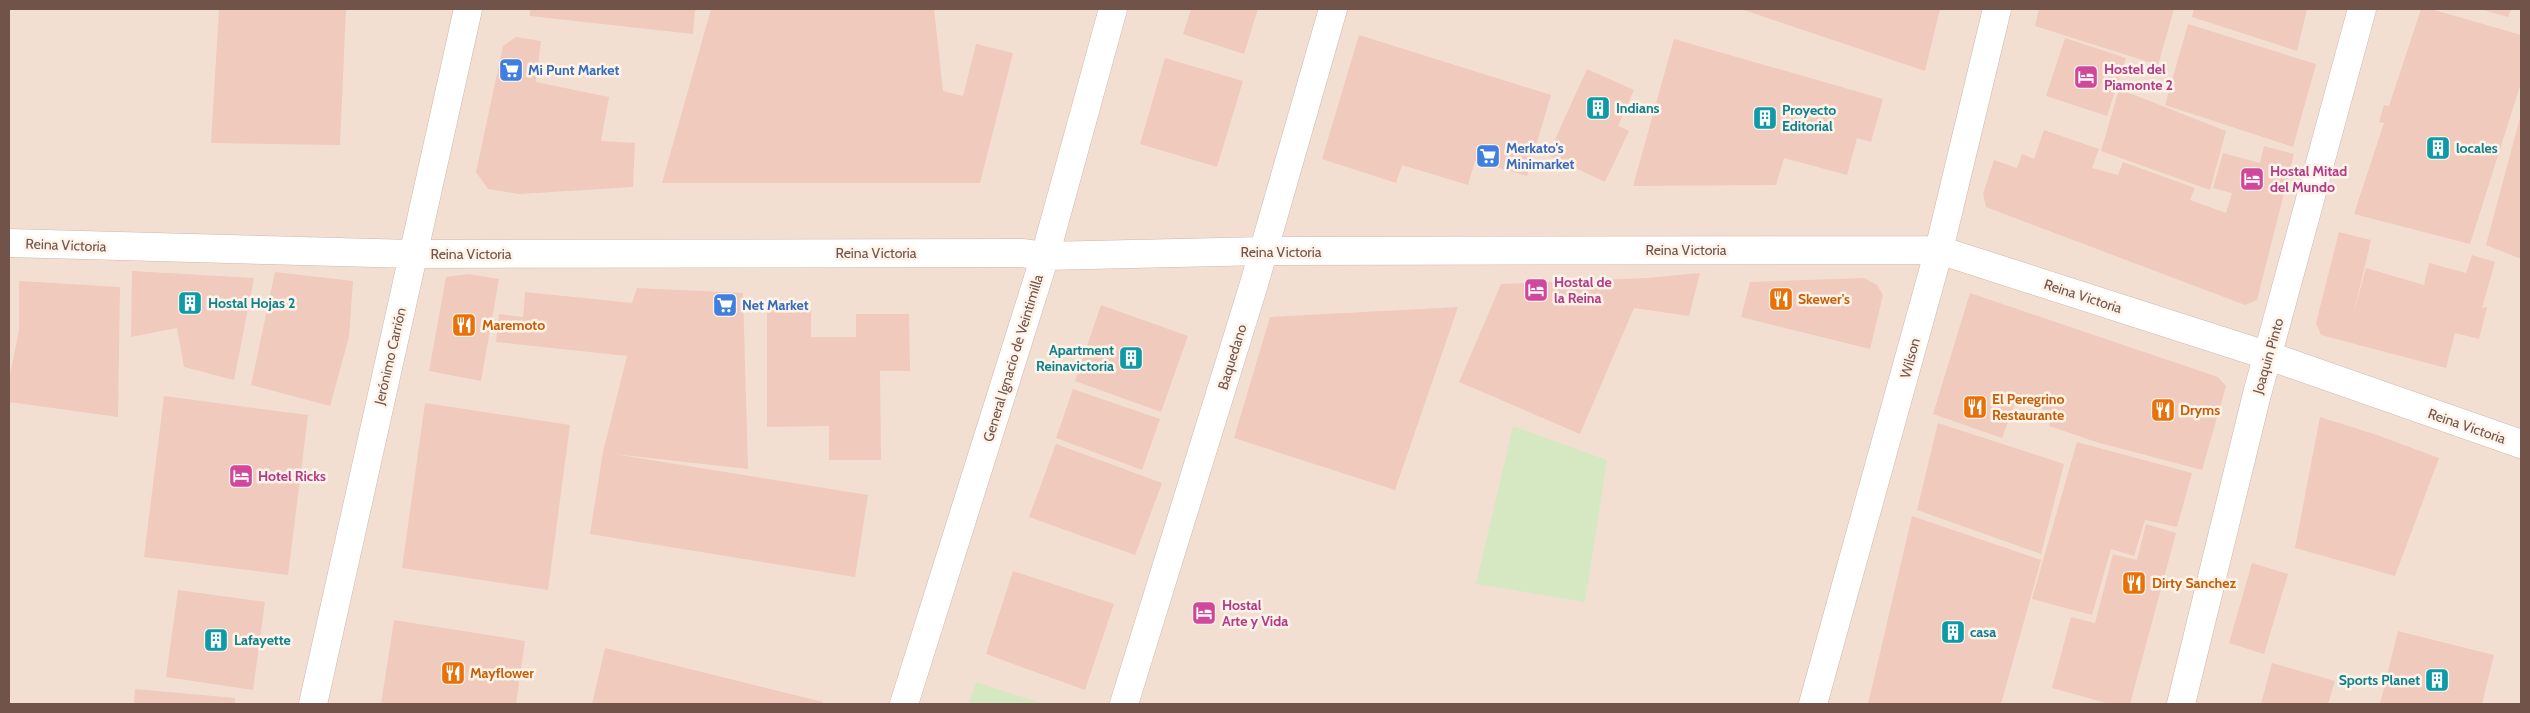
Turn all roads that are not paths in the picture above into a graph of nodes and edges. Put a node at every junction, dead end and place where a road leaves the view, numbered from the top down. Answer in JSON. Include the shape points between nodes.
{"nodes":[{"id":1,"x":468,"y":9,"type":"edge"},
{"id":2,"x":1113,"y":9,"type":"edge"},
{"id":3,"x":1333,"y":9,"type":"edge"},
{"id":4,"x":1998,"y":9,"type":"edge"},
{"id":5,"x":2362,"y":9,"type":"edge"},
{"id":6,"x":9,"y":243,"type":"edge"},
{"id":7,"x":1939,"y":250,"type":"junction"},
{"id":8,"x":1264,"y":251,"type":"junction"},
{"id":9,"x":412,"y":254,"type":"junction"},
{"id":10,"x":1044,"y":256,"type":"junction"},
{"id":11,"x":2269,"y":356,"type":"junction"},
{"id":12,"x":2521,"y":444,"type":"edge"},
{"id":13,"x":312,"y":704,"type":"edge"},
{"id":14,"x":904,"y":704,"type":"edge"},
{"id":15,"x":1124,"y":704,"type":"edge"},
{"id":16,"x":1813,"y":704,"type":"edge"},
{"id":17,"x":2181,"y":704,"type":"edge"}],
"edges":[{"from":1,"to":9,"type":"street","name":"Jerónimo Carrión"},
{"from":2,"to":10,"type":"street","name":"General Ignacio de Veintimilla"},
{"from":3,"to":8,"type":"street","name":"Baquedano"},
{"from":4,"to":7,"type":"street","name":"Wilson"},
{"from":5,"to":11,"type":"street","name":"Joaquin Pinto"},
{"from":6,"to":9,"type":"street","name":"Reina Victoria"},
{"from":7,"to":8,"type":"street","name":"Reina Victoria"},
{"from":7,"to":11,"type":"street","name":"Reina Victoria"},
{"from":7,"to":16,"type":"street","name":"Wilson"},
{"from":8,"to":10,"type":"street","name":"Reina Victoria"},
{"from":8,"to":15,"type":"street","name":"Baquedano"},
{"from":9,"to":10,"type":"street","name":"Reina Victoria","via":[[1022,253]]},
{"from":9,"to":13,"type":"street","name":"Jerónimo Carrión"},
{"from":10,"to":14,"type":"street","name":"General Ignacio de Veintimilla"},
{"from":11,"to":12,"type":"street","name":"Reina Victoria"},
{"from":11,"to":17,"type":"street","name":"Joaquin Pinto"}]}
